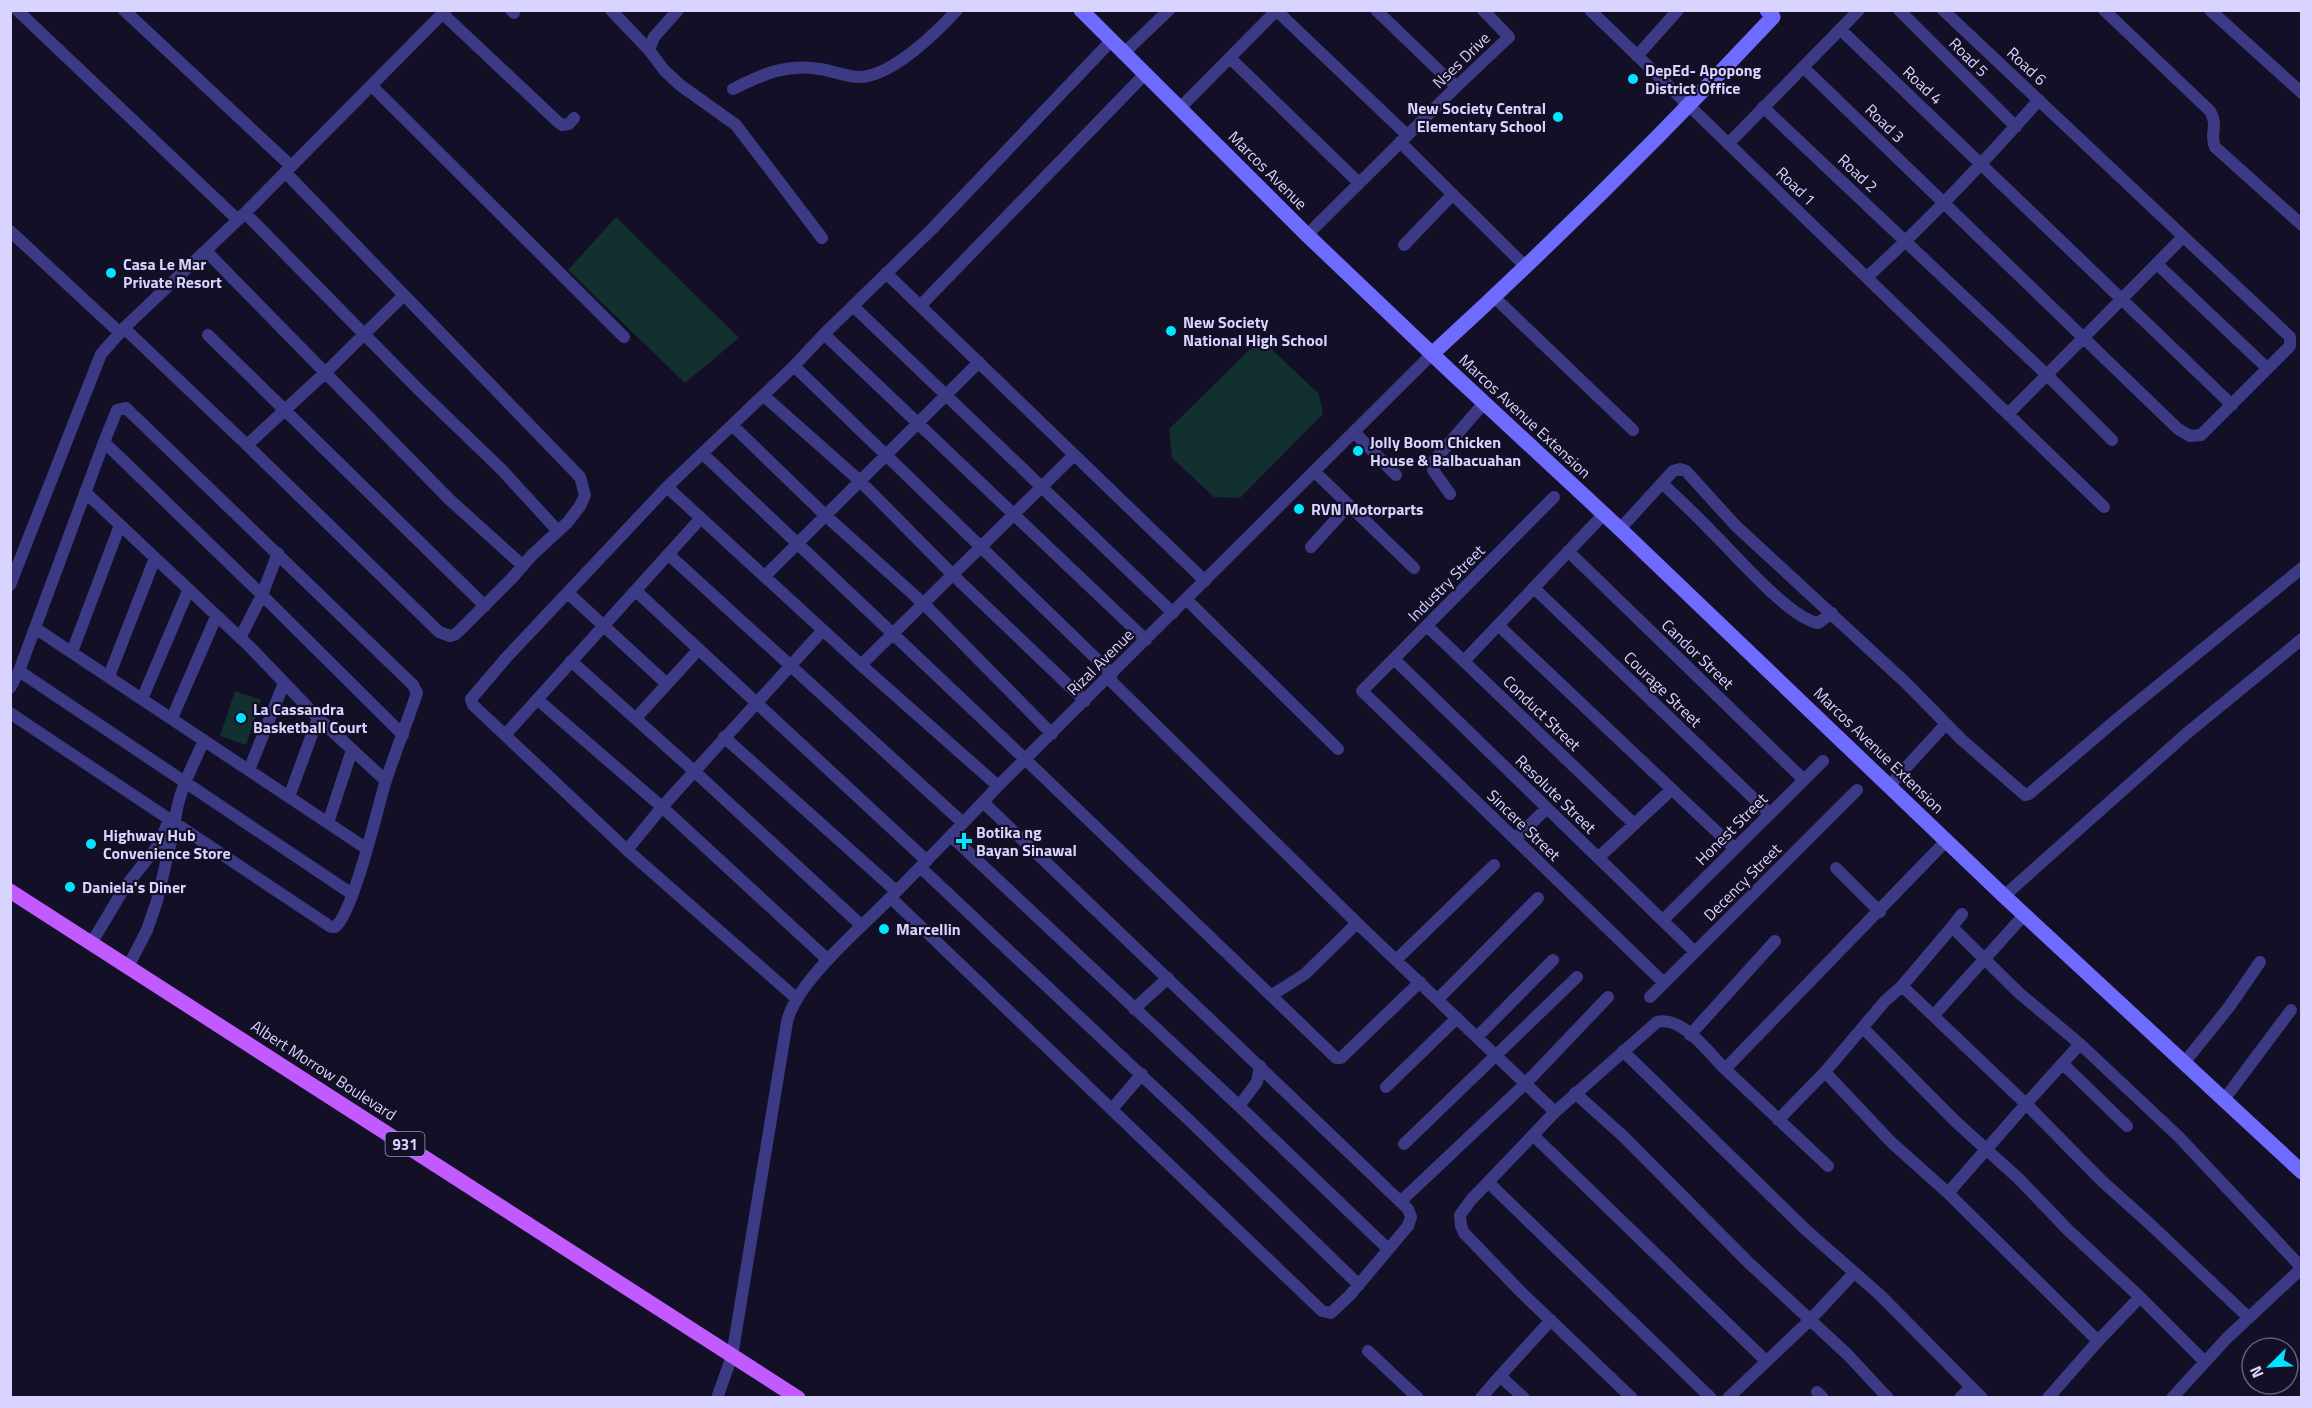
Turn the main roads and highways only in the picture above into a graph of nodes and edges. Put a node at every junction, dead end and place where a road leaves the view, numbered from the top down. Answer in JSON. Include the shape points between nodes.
{"nodes":[{"id":1,"x":10,"y":891,"type":"edge"},
{"id":2,"x":798,"y":1398,"type":"edge"}],
"edges":[{"from":1,"to":2,"type":"main road","name":"Albert Morrow Boulevard","number":"931"}]}
